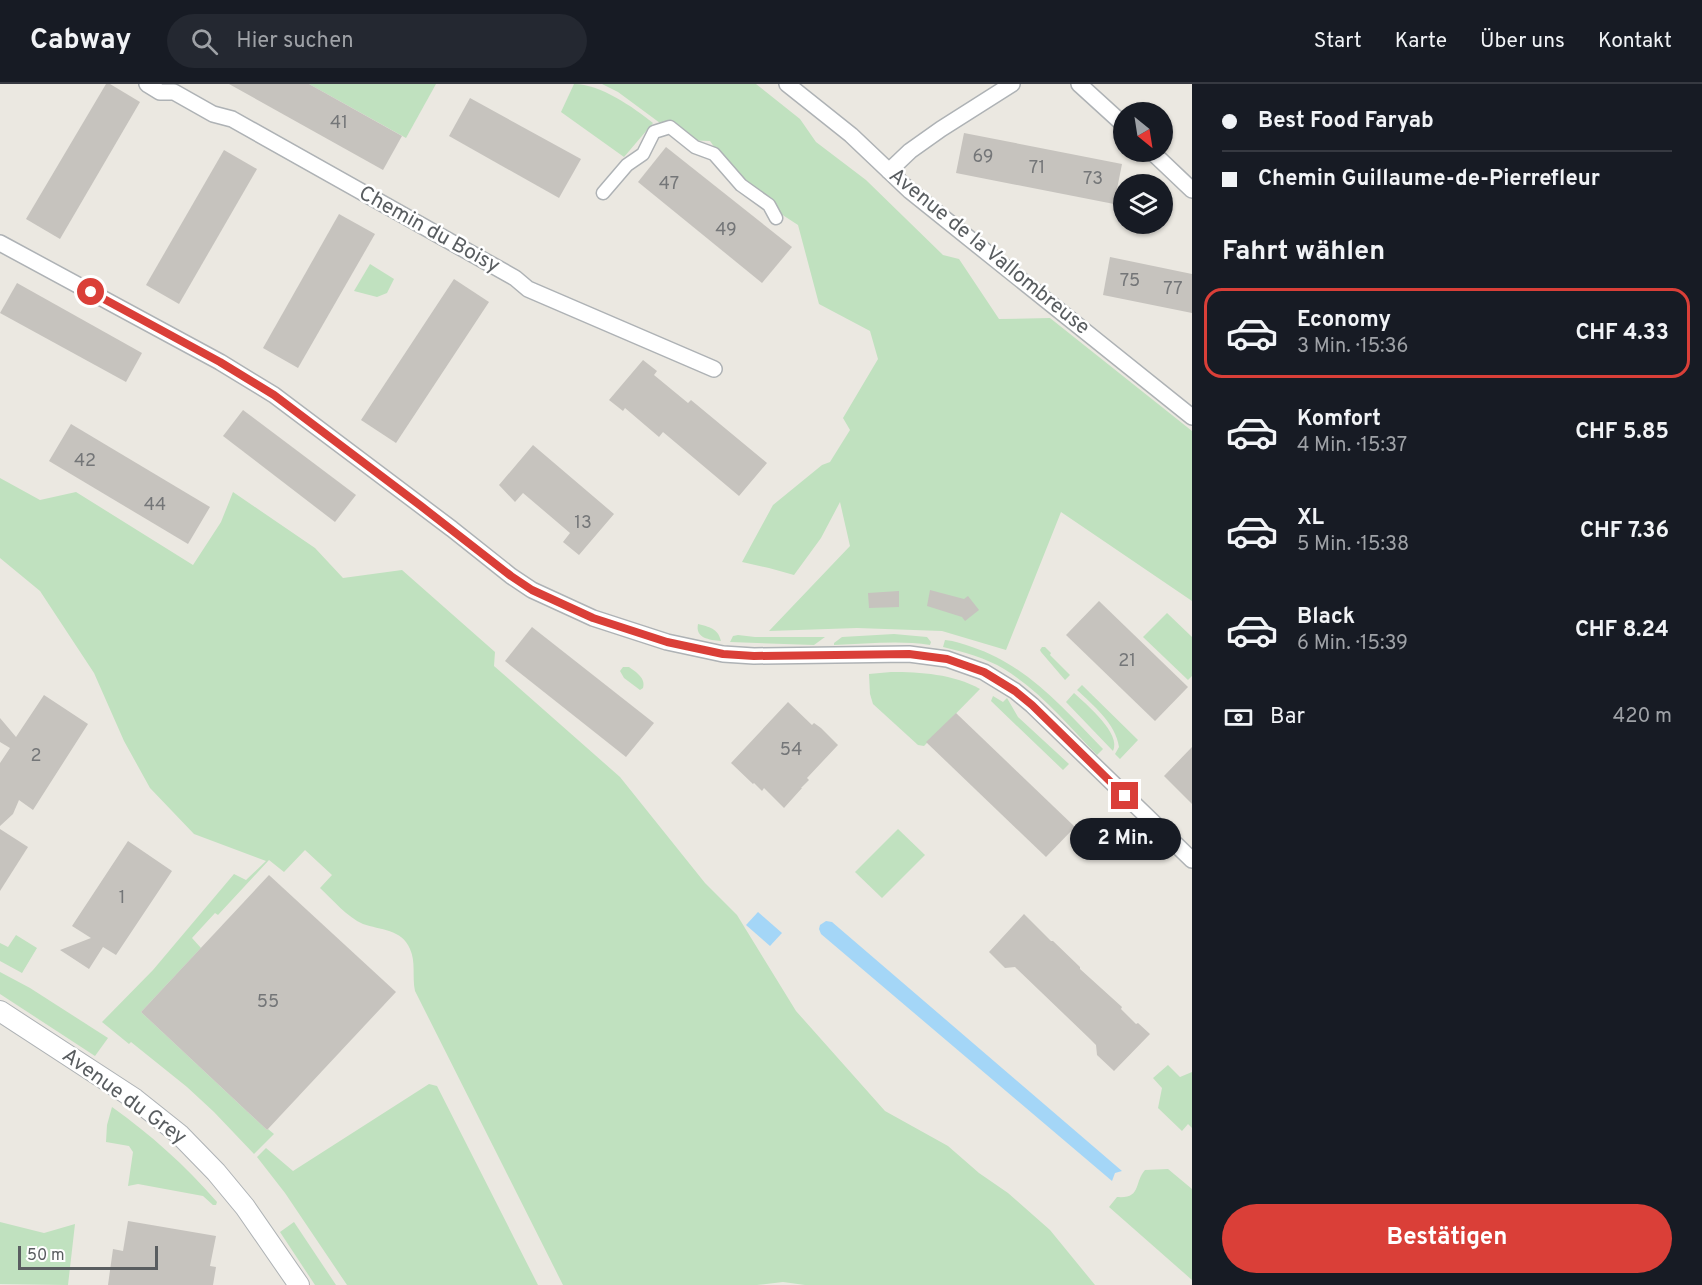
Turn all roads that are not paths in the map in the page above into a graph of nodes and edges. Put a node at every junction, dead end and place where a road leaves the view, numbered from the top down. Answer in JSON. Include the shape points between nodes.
{"nodes":[{"id":1,"x":147,"y":84,"type":"edge"},
{"id":2,"x":787,"y":84,"type":"edge"},
{"id":3,"x":1012,"y":84,"type":"edge"},
{"id":4,"x":1079,"y":84,"type":"edge"},
{"id":5,"x":1113,"y":115,"type":"edge"},
{"id":6,"x":1163,"y":162,"type":"edge"},
{"id":7,"x":889,"y":171,"type":"junction"},
{"id":8,"x":1192,"y":190,"type":"edge"},
{"id":9,"x":603,"y":193,"type":"dead end"},
{"id":10,"x":776,"y":218,"type":"dead end"},
{"id":11,"x":0,"y":243,"type":"edge"},
{"id":12,"x":714,"y":369,"type":"dead end"},
{"id":13,"x":1192,"y":417,"type":"edge"},
{"id":14,"x":1192,"y":860,"type":"edge"},
{"id":15,"x":0,"y":1011,"type":"edge"},
{"id":16,"x":299,"y":1285,"type":"edge"}],
"edges":[{"from":1,"to":12,"type":"street","name":"Chemin du Boisy","via":[[232,119],[515,278],[528,289]]},
{"from":2,"to":7,"type":"street","name":"Avenue de la Vallombreuse"},
{"from":3,"to":7,"type":"street","via":[[941,129]]},
{"from":4,"to":5,"type":"street"},
{"from":6,"to":8,"type":"street"},
{"from":7,"to":13,"type":"street","name":"Avenue de la Vallombreuse"},
{"from":9,"to":10,"type":"street","via":[[627,165],[643,154],[654,132],[670,126],[695,147],[714,154],[741,185],[769,205]]},
{"from":11,"to":14,"type":"street","via":[[274,395],[511,576],[593,618],[667,642],[723,654],[909,654],[947,659],[984,672],[1032,705]]},
{"from":15,"to":16,"type":"street","name":"Avenue du Grey","via":[[135,1099],[179,1134],[245,1207]]}]}
